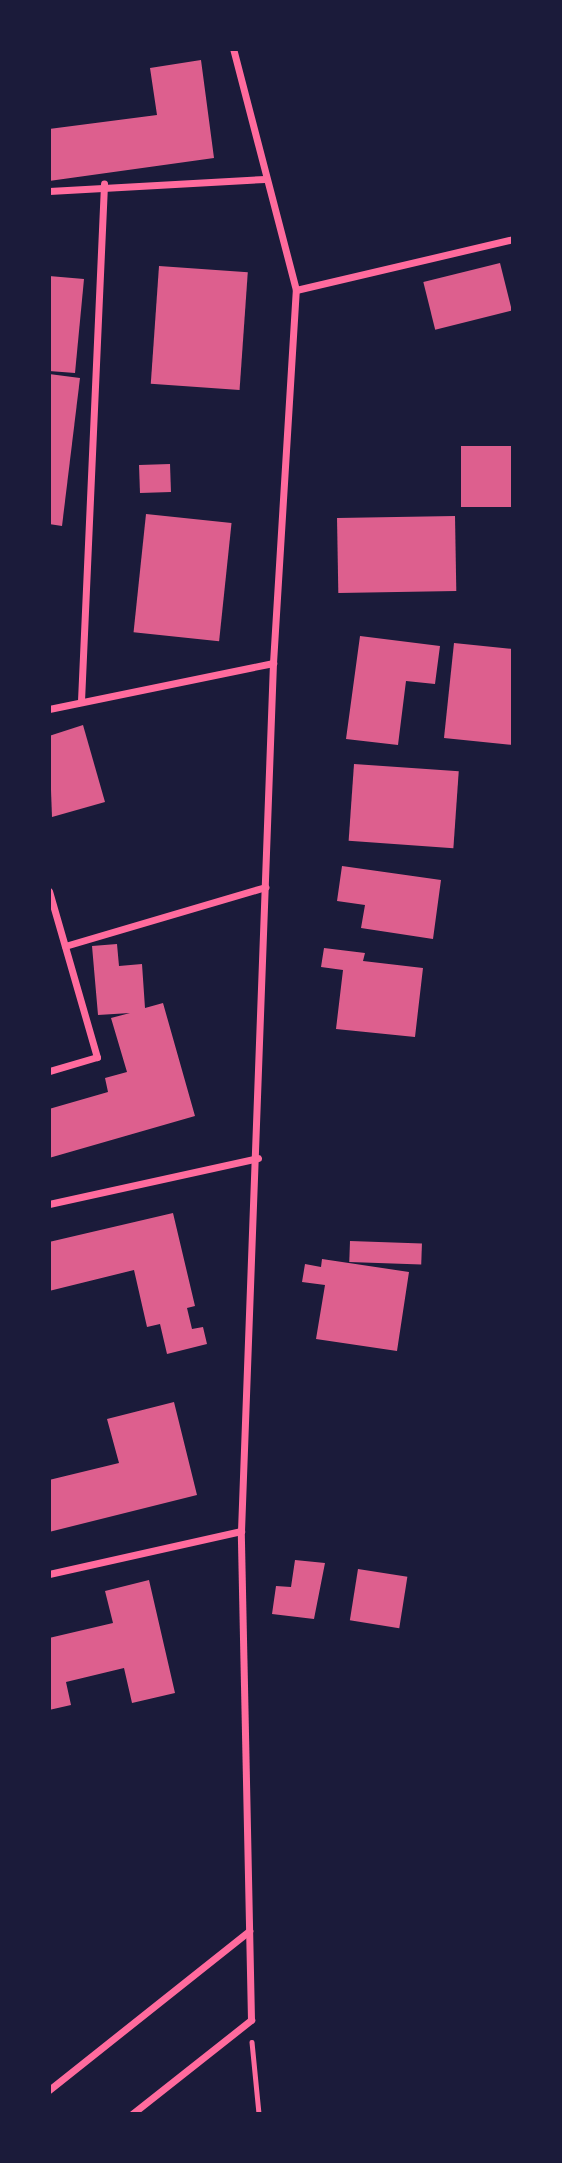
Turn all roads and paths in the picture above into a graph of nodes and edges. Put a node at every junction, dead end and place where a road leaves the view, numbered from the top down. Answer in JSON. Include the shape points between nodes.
{"nodes":[{"id":1,"x":233,"y":49,"type":"edge"},
{"id":2,"x":265,"y":179,"type":"junction"},
{"id":3,"x":104,"y":184,"type":"junction"},
{"id":4,"x":49,"y":191,"type":"edge"},
{"id":5,"x":513,"y":239,"type":"edge"},
{"id":6,"x":296,"y":290,"type":"junction"},
{"id":7,"x":273,"y":663,"type":"junction"},
{"id":8,"x":81,"y":701,"type":"junction"},
{"id":9,"x":49,"y":709,"type":"edge"},
{"id":10,"x":266,"y":887,"type":"junction"},
{"id":11,"x":49,"y":891,"type":"edge"},
{"id":12,"x":65,"y":946,"type":"junction"},
{"id":13,"x":49,"y":1071,"type":"edge"},
{"id":14,"x":258,"y":1158,"type":"junction"},
{"id":15,"x":49,"y":1203,"type":"edge"},
{"id":16,"x":241,"y":1531,"type":"junction"},
{"id":17,"x":49,"y":1574,"type":"edge"},
{"id":18,"x":249,"y":1931,"type":"junction"},
{"id":19,"x":251,"y":2020,"type":"junction"},
{"id":20,"x":49,"y":2090,"type":"edge"},
{"id":21,"x":132,"y":2114,"type":"edge"},
{"id":22,"x":258,"y":2114,"type":"edge"}],
"edges":[{"from":1,"to":2,"type":"street"},
{"from":2,"to":3,"type":"street"},
{"from":2,"to":6,"type":"street"},
{"from":3,"to":4,"type":"street"},
{"from":3,"to":8,"type":"street"},
{"from":5,"to":6,"type":"street"},
{"from":6,"to":7,"type":"street"},
{"from":7,"to":8,"type":"street"},
{"from":7,"to":10,"type":"street"},
{"from":8,"to":9,"type":"street"},
{"from":10,"to":12,"type":"street"},
{"from":10,"to":14,"type":"street"},
{"from":11,"to":12,"type":"street"},
{"from":12,"to":13,"type":"street","via":[[97,1057]]},
{"from":14,"to":15,"type":"street"},
{"from":14,"to":16,"type":"street"},
{"from":16,"to":17,"type":"street"},
{"from":16,"to":18,"type":"street"},
{"from":18,"to":19,"type":"street"},
{"from":18,"to":20,"type":"street"},
{"from":19,"to":21,"type":"street"},
{"from":19,"to":22,"type":"path"}]}
